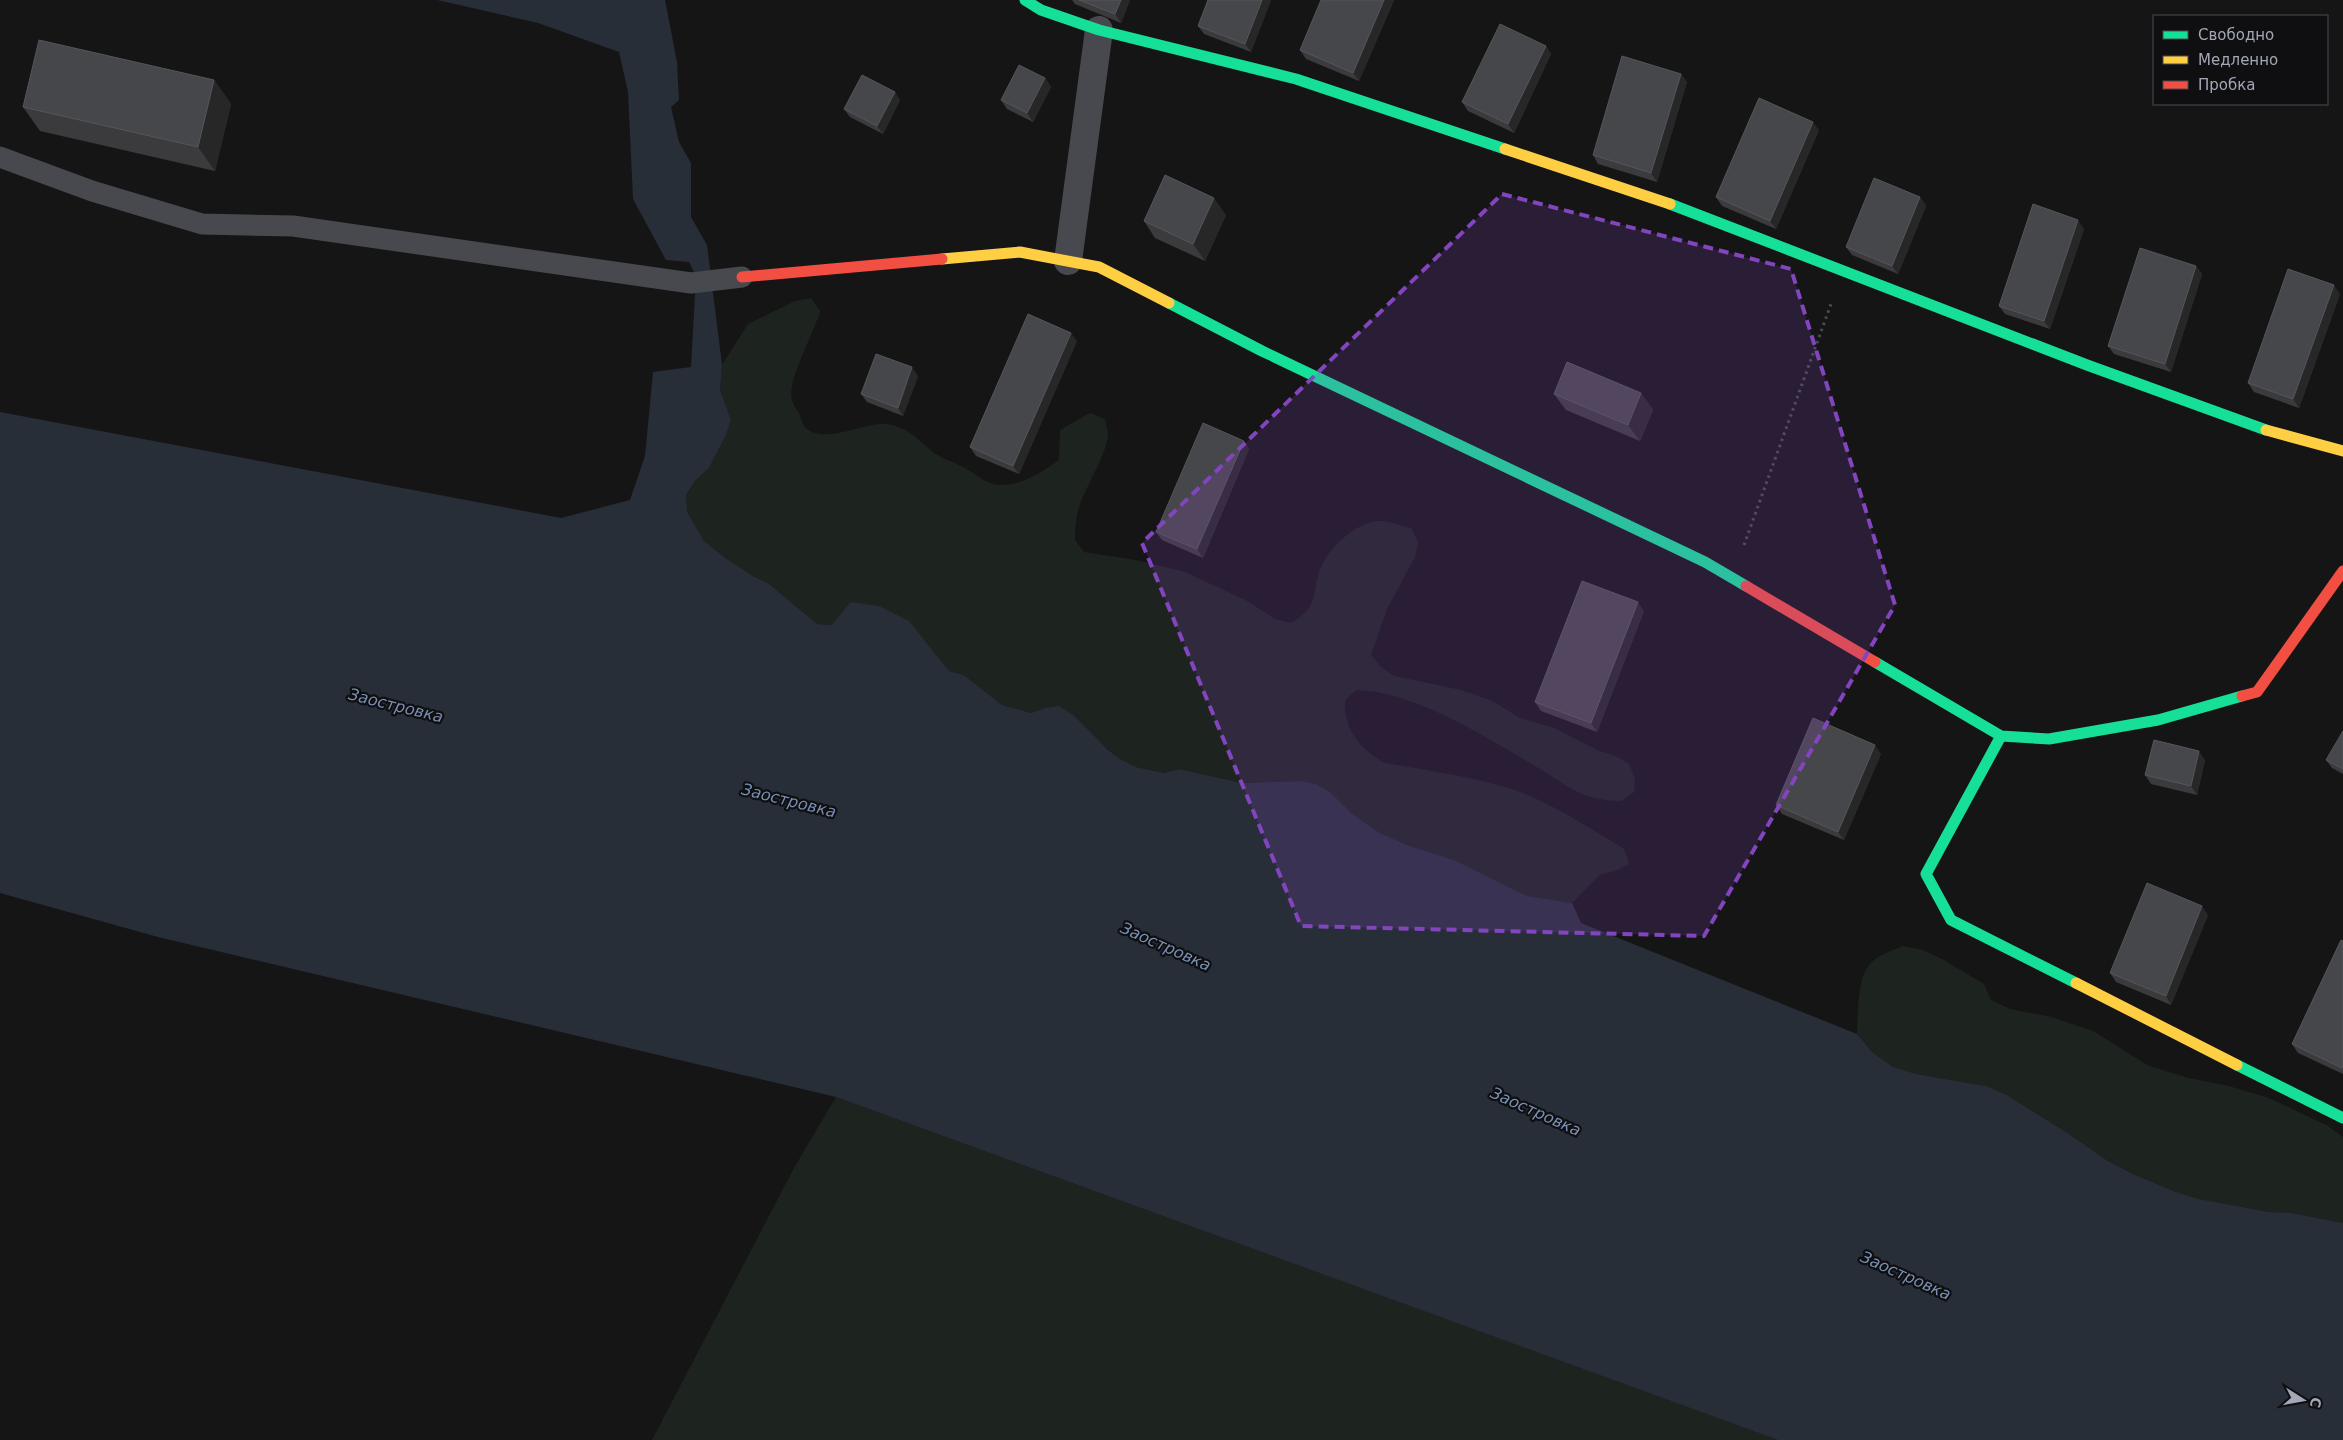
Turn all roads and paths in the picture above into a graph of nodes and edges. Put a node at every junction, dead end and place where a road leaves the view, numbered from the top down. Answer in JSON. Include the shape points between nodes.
{"nodes":[{"id":1,"x":1025,"y":0,"type":"edge"},
{"id":2,"x":1099,"y":30,"type":"junction"},
{"id":3,"x":0,"y":157,"type":"edge"},
{"id":4,"x":1068,"y":262,"type":"junction"},
{"id":5,"x":1843,"y":270,"type":"junction"},
{"id":6,"x":742,"y":277,"type":"joint"},
{"id":7,"x":2343,"y":450,"type":"edge"},
{"id":8,"x":2343,"y":571,"type":"edge"},
{"id":9,"x":1732,"y":579,"type":"junction"},
{"id":10,"x":2001,"y":736,"type":"junction"},
{"id":11,"x":2343,"y":1118,"type":"edge"}],
"edges":[{"from":1,"to":2,"type":"street","via":[[1041,10]]},
{"from":2,"to":4,"type":"street"},
{"from":2,"to":5,"type":"street","via":[[1305,82],[1676,206]]},
{"from":3,"to":6,"type":"lane","via":[[92,191],[202,224],[293,226],[691,283]]},
{"from":4,"to":6,"type":"street","via":[[1020,252]]},
{"from":4,"to":9,"type":"street","via":[[1099,267],[1262,351],[1705,562]]},
{"from":5,"to":7,"type":"street","via":[[2254,427]]},
{"from":5,"to":9,"type":"path"},
{"from":8,"to":10,"type":"street","via":[[2257,692],[2158,720],[2049,739]]},
{"from":9,"to":10,"type":"street"},
{"from":10,"to":11,"type":"street","via":[[1926,874],[1951,920]]}]}
